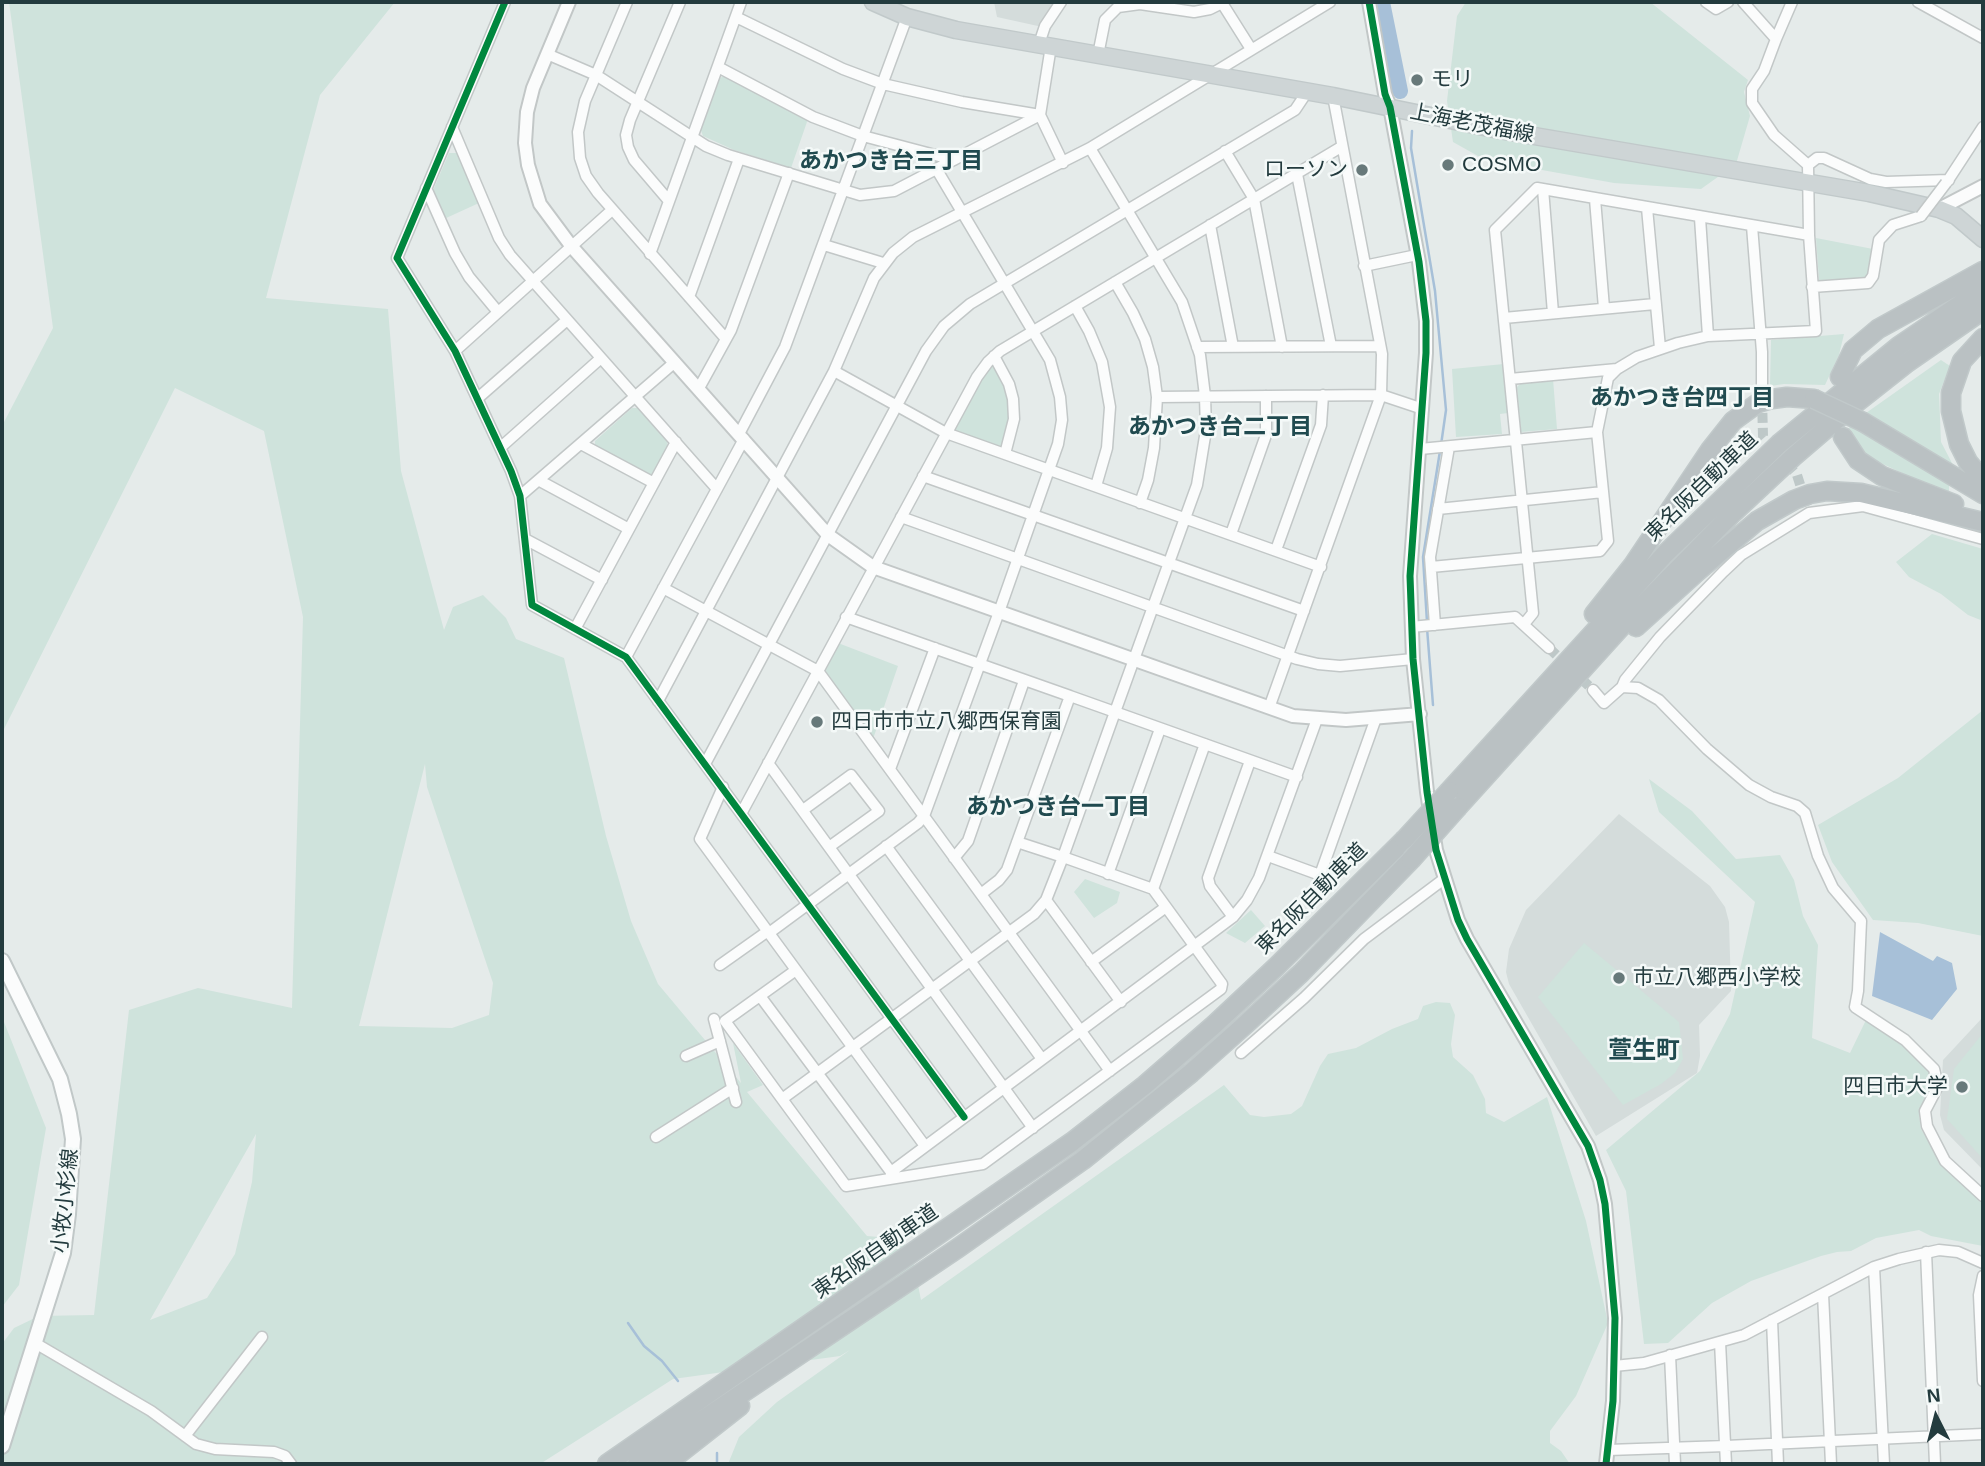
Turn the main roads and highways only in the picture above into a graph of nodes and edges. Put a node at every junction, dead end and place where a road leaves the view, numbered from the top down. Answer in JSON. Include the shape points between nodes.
{"nodes":[{"id":1,"x":873,"y":2,"type":"edge"},
{"id":2,"x":1983,"y":239,"type":"edge"},
{"id":3,"x":1983,"y":271,"type":"edge"},
{"id":4,"x":1983,"y":289,"type":"edge"},
{"id":5,"x":1983,"y":310,"type":"edge"},
{"id":6,"x":1983,"y":338,"type":"edge"},
{"id":7,"x":1840,"y":377,"type":"dead end"},
{"id":8,"x":1843,"y":437,"type":"dead end"},
{"id":9,"x":1983,"y":480,"type":"edge"},
{"id":10,"x":1983,"y":494,"type":"edge"},
{"id":11,"x":1983,"y":516,"type":"edge"},
{"id":12,"x":1983,"y":522,"type":"edge"},
{"id":13,"x":1498,"y":734,"type":"junction"},
{"id":14,"x":1510,"y":749,"type":"junction"},
{"id":15,"x":2,"y":961,"type":"edge"},
{"id":16,"x":836,"y":1330,"type":"junction"},
{"id":17,"x":2,"y":1446,"type":"edge"},
{"id":18,"x":607,"y":1464,"type":"edge"},
{"id":19,"x":637,"y":1464,"type":"edge"},
{"id":20,"x":666,"y":1464,"type":"edge"}],
"edges":[{"from":1,"to":2,"type":"main road","name":"上海老茂福線","via":[[956,30],[1940,209]]},
{"from":3,"to":7,"type":"highway","via":[[1878,329],[1853,350]]},
{"from":4,"to":13,"type":"highway","name":"東名阪自動車道","via":[[1899,346],[1779,444],[1665,554]]},
{"from":5,"to":14,"type":"highway","name":"東名阪自動車道","via":[[1908,362],[1793,457],[1681,565]]},
{"from":6,"to":9,"type":"highway","via":[[1959,369],[1951,393],[1953,428],[1968,462]]},
{"from":8,"to":11,"type":"highway","via":[[1858,460],[1882,476]]},
{"from":10,"to":13,"type":"highway","bridge":true,"via":[[1814,398],[1758,403],[1733,421],[1710,450],[1633,565]]},
{"from":12,"to":14,"type":"highway","via":[[1844,491],[1794,500],[1758,521],[1698,570]]},
{"from":13,"to":18,"type":"highway","name":"東名阪自動車道","bridge":true,"via":[[1404,839],[1285,958],[1145,1085],[1072,1142]]},
{"from":14,"to":16,"type":"highway","name":"東名阪自動車道","bridge":true,"via":[[1301,973],[1191,1073],[1083,1160]]},
{"from":15,"to":17,"type":"main road","name":"小牧小杉線","via":[[60,1079],[73,1139],[63,1253]]},
{"from":16,"to":19,"type":"highway","name":"東名阪自動車道"},
{"from":16,"to":20,"type":"highway"}]}
